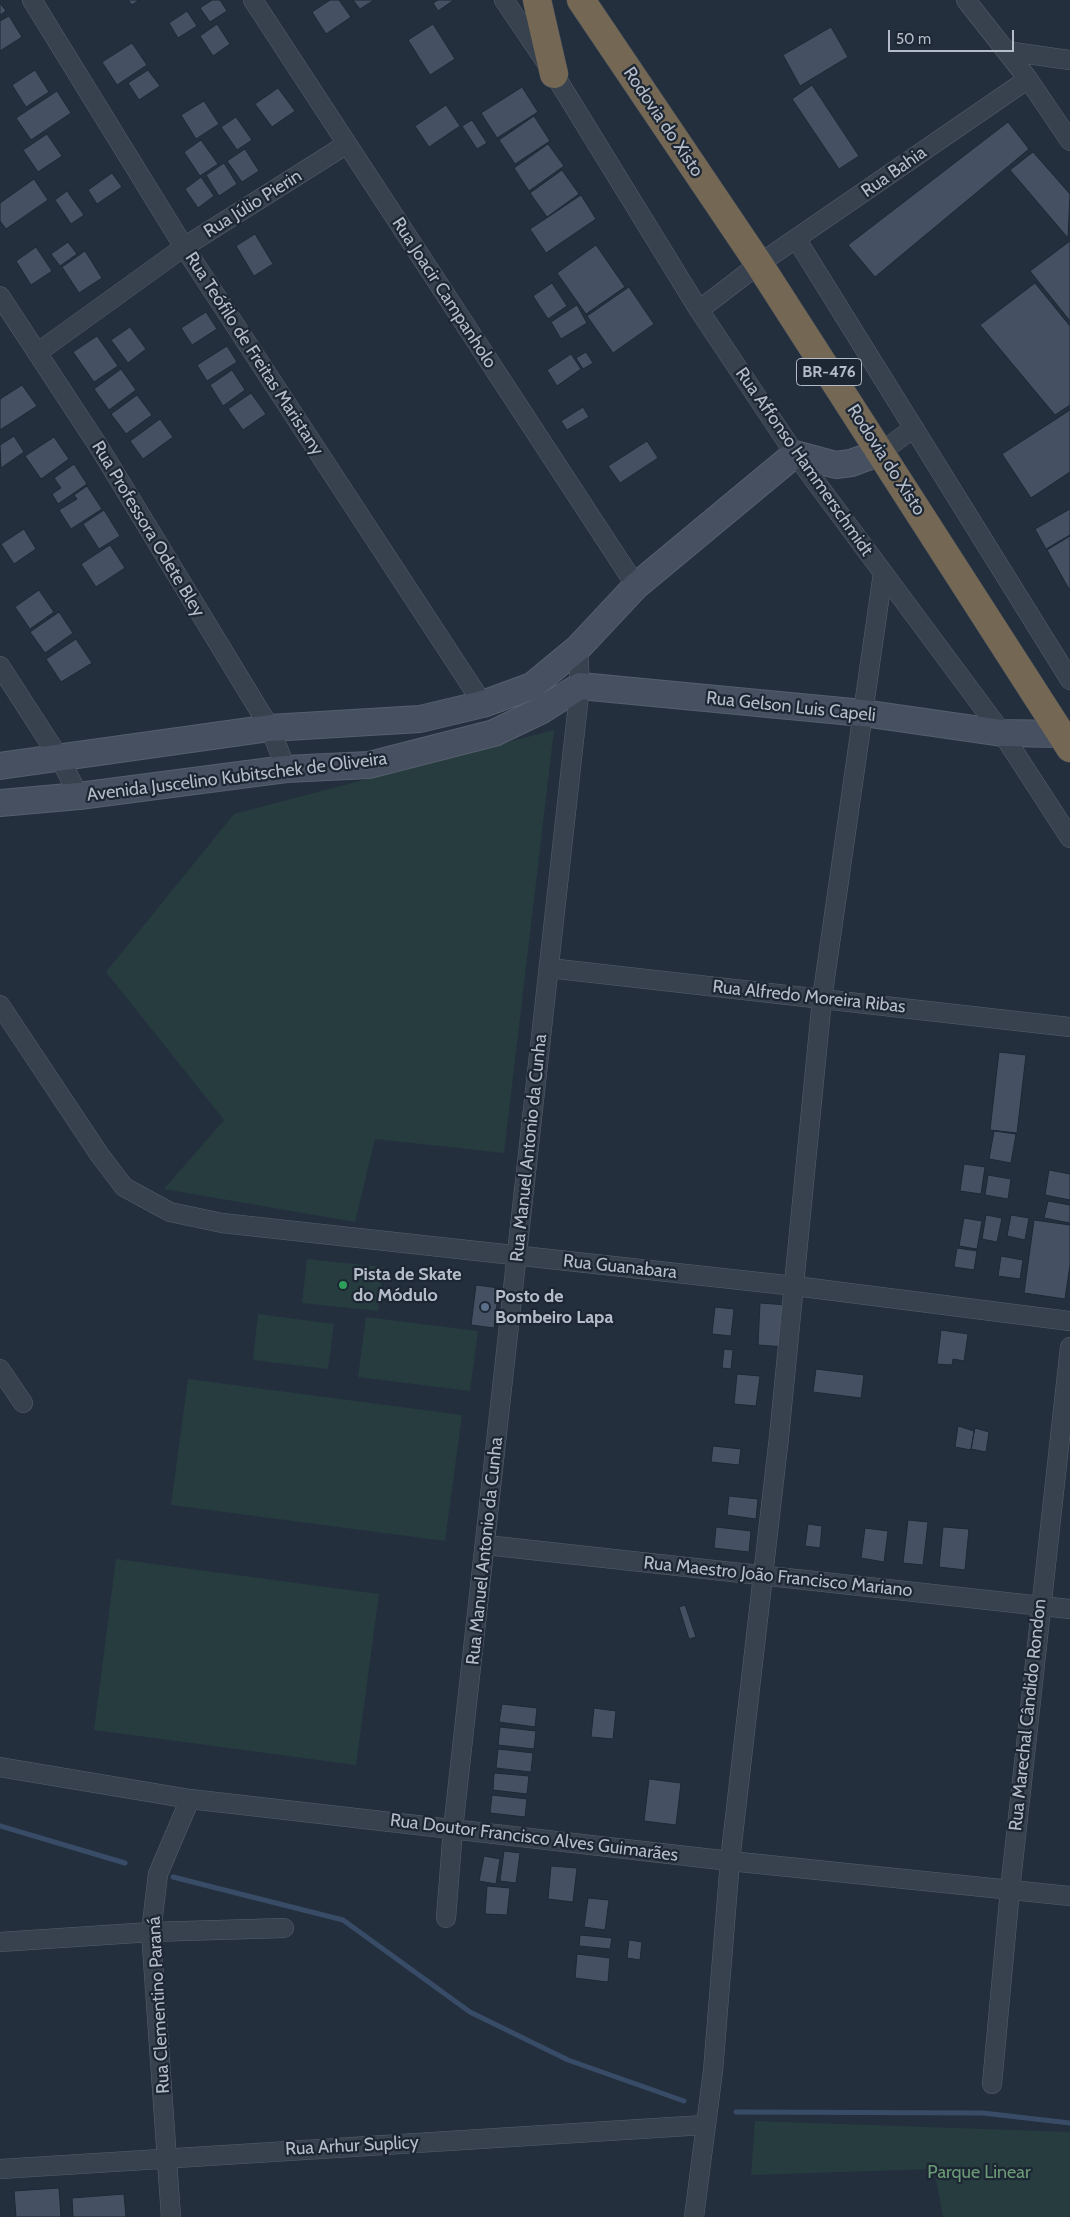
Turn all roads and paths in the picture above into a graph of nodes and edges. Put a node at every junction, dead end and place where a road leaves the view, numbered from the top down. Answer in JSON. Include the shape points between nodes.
{"nodes":[{"id":1,"x":32,"y":0,"type":"edge"},
{"id":2,"x":253,"y":0,"type":"edge"},
{"id":3,"x":504,"y":0,"type":"edge"},
{"id":4,"x":537,"y":0,"type":"edge"},
{"id":5,"x":581,"y":0,"type":"edge"},
{"id":6,"x":966,"y":0,"type":"edge"},
{"id":7,"x":1006,"y":51,"type":"junction"},
{"id":8,"x":1070,"y":60,"type":"edge"},
{"id":9,"x":554,"y":74,"type":"junction"},
{"id":10,"x":1028,"y":79,"type":"junction"},
{"id":11,"x":1070,"y":141,"type":"edge"},
{"id":12,"x":347,"y":144,"type":"junction"},
{"id":13,"x":797,"y":240,"type":"junction"},
{"id":14,"x":184,"y":247,"type":"junction"},
{"id":15,"x":759,"y":264,"type":"junction"},
{"id":16,"x":0,"y":296,"type":"edge"},
{"id":17,"x":699,"y":310,"type":"junction"},
{"id":18,"x":38,"y":353,"type":"junction"},
{"id":19,"x":914,"y":428,"type":"junction"},
{"id":20,"x":881,"y":452,"type":"junction"},
{"id":21,"x":795,"y":454,"type":"junction"},
{"id":22,"x":883,"y":572,"type":"junction"},
{"id":23,"x":636,"y":586,"type":"junction"},
{"id":24,"x":578,"y":648,"type":"junction"},
{"id":25,"x":0,"y":666,"type":"edge"},
{"id":26,"x":1070,"y":680,"type":"edge"},
{"id":27,"x":580,"y":686,"type":"junction"},
{"id":28,"x":483,"y":704,"type":"junction"},
{"id":29,"x":863,"y":713,"type":"junction"},
{"id":30,"x":270,"y":728,"type":"junction"},
{"id":31,"x":1002,"y":733,"type":"junction"},
{"id":32,"x":1066,"y":741,"type":"edge"},
{"id":33,"x":60,"y":759,"type":"junction"},
{"id":34,"x":0,"y":766,"type":"edge"},
{"id":35,"x":286,"y":769,"type":"junction"},
{"id":36,"x":79,"y":796,"type":"junction"},
{"id":37,"x":0,"y":803,"type":"edge"},
{"id":38,"x":1070,"y":838,"type":"edge"},
{"id":39,"x":549,"y":968,"type":"junction"},
{"id":40,"x":822,"y":999,"type":"junction"},
{"id":41,"x":0,"y":1005,"type":"edge"},
{"id":42,"x":1070,"y":1027,"type":"edge"},
{"id":43,"x":517,"y":1256,"type":"junction"},
{"id":44,"x":795,"y":1286,"type":"junction"},
{"id":45,"x":1070,"y":1321,"type":"edge"},
{"id":46,"x":1070,"y":1347,"type":"edge"},
{"id":47,"x":0,"y":1369,"type":"edge"},
{"id":48,"x":23,"y":1402,"type":"dead end"},
{"id":49,"x":486,"y":1545,"type":"junction"},
{"id":50,"x":764,"y":1576,"type":"junction"},
{"id":51,"x":1040,"y":1606,"type":"junction"},
{"id":52,"x":1070,"y":1609,"type":"edge"},
{"id":53,"x":0,"y":1767,"type":"edge"},
{"id":54,"x":190,"y":1799,"type":"junction"},
{"id":55,"x":453,"y":1829,"type":"junction"},
{"id":56,"x":730,"y":1861,"type":"junction"},
{"id":57,"x":1010,"y":1890,"type":"junction"},
{"id":58,"x":1070,"y":1896,"type":"edge"},
{"id":59,"x":446,"y":1918,"type":"dead end"},
{"id":60,"x":284,"y":1928,"type":"dead end"},
{"id":61,"x":152,"y":1932,"type":"junction"},
{"id":62,"x":0,"y":1942,"type":"edge"},
{"id":63,"x":992,"y":2084,"type":"dead end"},
{"id":64,"x":704,"y":2125,"type":"junction"},
{"id":65,"x":167,"y":2157,"type":"junction"},
{"id":66,"x":0,"y":2169,"type":"edge"},
{"id":67,"x":171,"y":2217,"type":"edge"},
{"id":68,"x":694,"y":2217,"type":"edge"}],
"edges":[{"from":1,"to":14,"type":"street","name":"Rua Teófilo de Freitas Maristany"},
{"from":2,"to":12,"type":"street","name":"Rua Joacir Campanholo"},
{"from":3,"to":9,"type":"street","name":"Rua Affonso Hammerschmidt"},
{"from":4,"to":9,"type":"highway"},
{"from":5,"to":15,"type":"highway","name":"Rodovia do Xisto","number":"BR-476"},
{"from":6,"to":7,"type":"street"},
{"from":7,"to":8,"type":"street"},
{"from":7,"to":10,"type":"street"},
{"from":9,"to":17,"type":"street","name":"Rua Affonso Hammerschmidt"},
{"from":10,"to":11,"type":"street"},
{"from":10,"to":13,"type":"street","name":"Rua Bahia"},
{"from":12,"to":14,"type":"street","name":"Rua Júlio Pierin"},
{"from":12,"to":23,"type":"street","name":"Rua Joacir Campanholo"},
{"from":13,"to":15,"type":"street","name":"Rua Bahia"},
{"from":13,"to":19,"type":"street"},
{"from":14,"to":18,"type":"street","name":"Rua Júlio Pierin"},
{"from":14,"to":28,"type":"street","name":"Rua Teófilo de Freitas Maristany"},
{"from":15,"to":17,"type":"street","name":"Rua Bahia"},
{"from":15,"to":20,"type":"highway","name":"Rodovia do Xisto","number":"BR-476"},
{"from":16,"to":18,"type":"street","name":"Rua Professora Odete Bley"},
{"from":17,"to":21,"type":"street","name":"Rua Affonso Hammerschmidt"},
{"from":18,"to":30,"type":"street","name":"Rua Professora Odete Bley"},
{"from":19,"to":20,"type":"street"},
{"from":19,"to":26,"type":"street"},
{"from":20,"to":21,"type":"street","via":[[836,465]]},
{"from":20,"to":32,"type":"highway","name":"Rodovia do Xisto","number":"BR-476"},
{"from":21,"to":22,"type":"street","name":"Rua Affonso Hammerschmidt"},
{"from":21,"to":23,"type":"street"},
{"from":22,"to":29,"type":"street"},
{"from":22,"to":31,"type":"street","name":"Rua Affonso Hammerschmidt"},
{"from":23,"to":24,"type":"street"},
{"from":24,"to":27,"type":"street","name":"Rua Manuel Antonio da Cunha"},
{"from":24,"to":28,"type":"street","via":[[532,686]]},
{"from":25,"to":33,"type":"street"},
{"from":27,"to":29,"type":"street","name":"Rua Gelson Luis Capeli"},
{"from":27,"to":35,"type":"street","name":"Avenida Juscelino Kubitschek de Oliveira","via":[[542,710],[494,733],[369,765]]},
{"from":27,"to":39,"type":"street","name":"Rua Manuel Antonio da Cunha"},
{"from":28,"to":30,"type":"street","via":[[420,719]]},
{"from":29,"to":31,"type":"street","name":"Rua Gelson Luis Capeli"},
{"from":29,"to":40,"type":"street"},
{"from":30,"to":33,"type":"street"},
{"from":30,"to":35,"type":"street","name":"Rua Professora Odete Bley"},
{"from":31,"to":32,"type":"street","name":"Rua Gelson Luis Capeli"},
{"from":31,"to":38,"type":"street","name":"Rua Affonso Hammerschmidt"},
{"from":33,"to":34,"type":"street"},
{"from":33,"to":36,"type":"street"},
{"from":35,"to":36,"type":"street","name":"Avenida Juscelino Kubitschek de Oliveira"},
{"from":36,"to":37,"type":"street","name":"Avenida Juscelino Kubitschek de Oliveira"},
{"from":39,"to":40,"type":"street","name":"Rua Alfredo Moreira Ribas"},
{"from":39,"to":43,"type":"street","name":"Rua Manuel Antonio da Cunha"},
{"from":40,"to":42,"type":"street","name":"Rua Alfredo Moreira Ribas"},
{"from":40,"to":44,"type":"street"},
{"from":41,"to":43,"type":"street","name":"Rua Guanabara","via":[[124,1187],[170,1212],[222,1222]]},
{"from":43,"to":44,"type":"street","name":"Rua Guanabara"},
{"from":43,"to":49,"type":"street","name":"Rua Manuel Antonio da Cunha"},
{"from":44,"to":45,"type":"street","name":"Rua Guanabara"},
{"from":44,"to":50,"type":"street"},
{"from":46,"to":51,"type":"street","name":"Rua Marechal Cândido Rondon"},
{"from":47,"to":48,"type":"street"},
{"from":49,"to":50,"type":"street","name":"Rua Maestro João Francisco Mariano"},
{"from":49,"to":55,"type":"street","name":"Rua Manuel Antonio da Cunha"},
{"from":50,"to":51,"type":"street","name":"Rua Maestro João Francisco Mariano"},
{"from":50,"to":56,"type":"street"},
{"from":51,"to":52,"type":"street","name":"Rua Maestro João Francisco Mariano"},
{"from":51,"to":57,"type":"street","name":"Rua Marechal Cândido Rondon"},
{"from":53,"to":54,"type":"street","name":"Rua Doutor Francisco Alves Guimarães"},
{"from":54,"to":55,"type":"street","name":"Rua Doutor Francisco Alves Guimarães"},
{"from":54,"to":61,"type":"street","name":"Rua Clementino Paraná","via":[[158,1874]]},
{"from":55,"to":56,"type":"street","name":"Rua Doutor Francisco Alves Guimarães"},
{"from":55,"to":59,"type":"street","name":"Rua Manuel Antonio da Cunha"},
{"from":56,"to":57,"type":"street","name":"Rua Doutor Francisco Alves Guimarães"},
{"from":56,"to":64,"type":"street","via":[[713,2071]]},
{"from":57,"to":58,"type":"street","name":"Rua Doutor Francisco Alves Guimarães"},
{"from":57,"to":63,"type":"street","name":"Rua Marechal Cândido Rondon"},
{"from":60,"to":61,"type":"street"},
{"from":61,"to":62,"type":"street"},
{"from":61,"to":65,"type":"street","name":"Rua Clementino Paraná"},
{"from":64,"to":65,"type":"street","name":"Rua Arhur Suplicy"},
{"from":64,"to":68,"type":"street"},
{"from":65,"to":66,"type":"street","name":"Rua Arhur Suplicy"},
{"from":65,"to":67,"type":"street","name":"Rua Clementino Paraná"}]}
